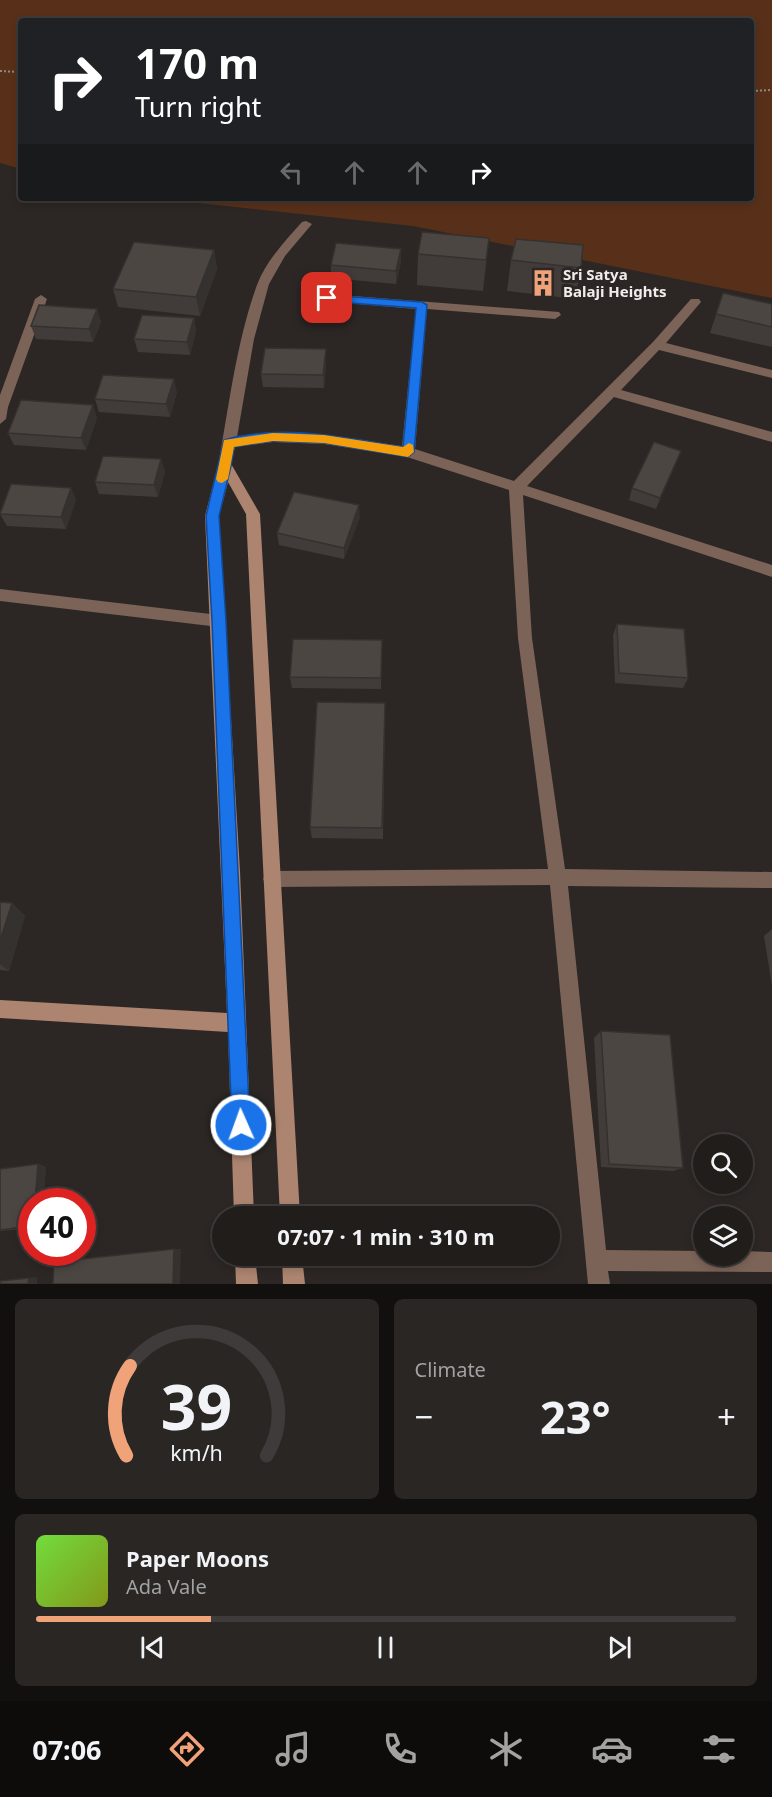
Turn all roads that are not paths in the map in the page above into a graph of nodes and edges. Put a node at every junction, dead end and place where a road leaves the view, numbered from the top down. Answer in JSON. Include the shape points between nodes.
{"nodes":[{"id":1,"x":306,"y":224,"type":"dead end"},
{"id":2,"x":327,"y":298,"type":"dead end"},
{"id":3,"x":41,"y":299,"type":"dead end"},
{"id":4,"x":695,"y":302,"type":"dead end"},
{"id":5,"x":422,"y":305,"type":"junction"},
{"id":6,"x":555,"y":315,"type":"dead end"},
{"id":7,"x":657,"y":345,"type":"junction"},
{"id":8,"x":772,"y":374,"type":"edge"},
{"id":9,"x":610,"y":391,"type":"junction"},
{"id":10,"x":0,"y":419,"type":"edge"},
{"id":11,"x":772,"y":437,"type":"edge"},
{"id":12,"x":228,"y":443,"type":"junction"},
{"id":13,"x":408,"y":452,"type":"junction"},
{"id":14,"x":225,"y":466,"type":"junction"},
{"id":15,"x":516,"y":488,"type":"junction"},
{"id":16,"x":772,"y":572,"type":"edge"},
{"id":17,"x":0,"y":595,"type":"edge"},
{"id":18,"x":219,"y":621,"type":"junction"},
{"id":19,"x":558,"y":877,"type":"junction"},
{"id":20,"x":272,"y":879,"type":"junction"},
{"id":21,"x":772,"y":880,"type":"edge"},
{"id":22,"x":0,"y":1009,"type":"edge"},
{"id":23,"x":237,"y":1023,"type":"junction"},
{"id":24,"x":244,"y":1206,"type":"edge"},
{"id":25,"x":289,"y":1206,"type":"edge"},
{"id":26,"x":597,"y":1260,"type":"junction"},
{"id":27,"x":772,"y":1262,"type":"edge"},
{"id":28,"x":245,"y":1266,"type":"edge"},
{"id":29,"x":293,"y":1266,"type":"edge"},
{"id":30,"x":246,"y":1284,"type":"edge"},
{"id":31,"x":294,"y":1284,"type":"edge"},
{"id":32,"x":599,"y":1284,"type":"edge"}],
"edges":[{"from":1,"to":12,"type":"street","via":[[280,254],[263,284]]},
{"from":2,"to":5,"type":"street"},
{"from":3,"to":10,"type":"street"},
{"from":4,"to":7,"type":"street"},
{"from":5,"to":6,"type":"street"},
{"from":5,"to":13,"type":"street"},
{"from":7,"to":8,"type":"street"},
{"from":7,"to":9,"type":"street"},
{"from":9,"to":11,"type":"street"},
{"from":9,"to":15,"type":"street"},
{"from":12,"to":13,"type":"street","via":[[273,437],[324,439]]},
{"from":12,"to":14,"type":"street"},
{"from":13,"to":15,"type":"street"},
{"from":14,"to":18,"type":"street","via":[[212,516]]},
{"from":14,"to":20,"type":"street","via":[[253,514]]},
{"from":15,"to":16,"type":"street"},
{"from":15,"to":19,"type":"street","via":[[525,638]]},
{"from":17,"to":18,"type":"street"},
{"from":18,"to":23,"type":"street"},
{"from":19,"to":20,"type":"street"},
{"from":19,"to":21,"type":"street"},
{"from":19,"to":26,"type":"street"},
{"from":20,"to":25,"type":"street"},
{"from":22,"to":23,"type":"street"},
{"from":23,"to":24,"type":"street"},
{"from":26,"to":27,"type":"street"},
{"from":26,"to":32,"type":"street"},
{"from":28,"to":30,"type":"street"},
{"from":29,"to":31,"type":"street"}]}
